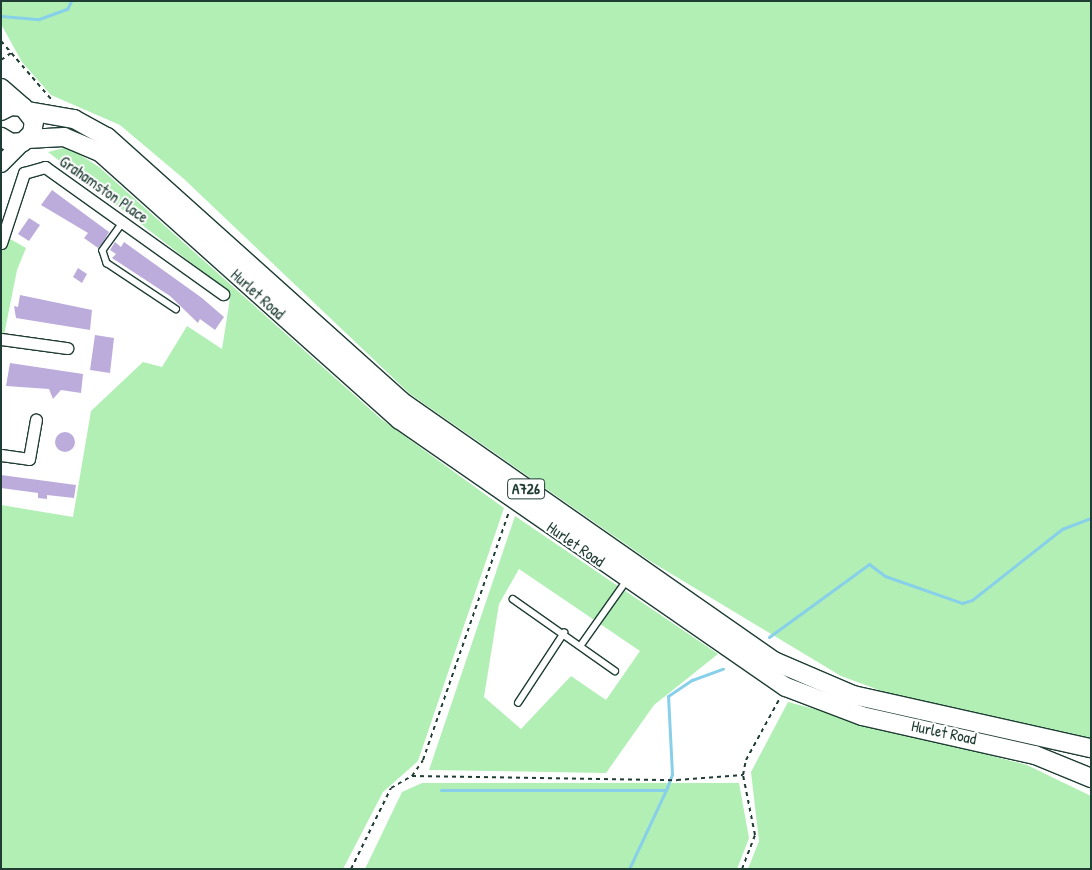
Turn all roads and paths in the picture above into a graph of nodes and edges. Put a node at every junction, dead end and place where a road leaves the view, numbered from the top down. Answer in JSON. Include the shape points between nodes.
{"nodes":[{"id":1,"x":1,"y":41,"type":"edge"},
{"id":2,"x":11,"y":53,"type":"junction"},
{"id":3,"x":1,"y":60,"type":"edge"},
{"id":4,"x":1,"y":88,"type":"edge"},
{"id":5,"x":59,"y":103,"type":"dead end"},
{"id":6,"x":26,"y":109,"type":"junction"},
{"id":7,"x":1,"y":112,"type":"edge"},
{"id":8,"x":1,"y":137,"type":"edge"},
{"id":9,"x":25,"y":140,"type":"junction"},
{"id":10,"x":1,"y":164,"type":"edge"},
{"id":11,"x":124,"y":222,"type":"junction"},
{"id":12,"x":1,"y":243,"type":"edge"},
{"id":13,"x":223,"y":294,"type":"dead end"},
{"id":14,"x":176,"y":309,"type":"dead end"},
{"id":15,"x":1,"y":339,"type":"edge"},
{"id":16,"x":67,"y":348,"type":"dead end"},
{"id":17,"x":36,"y":420,"type":"dead end"},
{"id":18,"x":1,"y":455,"type":"edge"},
{"id":19,"x":514,"y":500,"type":"junction"},
{"id":20,"x":626,"y":580,"type":"junction"},
{"id":21,"x":514,"y":599,"type":"dead end"},
{"id":22,"x":564,"y":634,"type":"junction"},
{"id":23,"x":581,"y":645,"type":"junction"},
{"id":24,"x":615,"y":671,"type":"dead end"},
{"id":25,"x":786,"y":688,"type":"junction"},
{"id":26,"x":518,"y":703,"type":"dead end"},
{"id":27,"x":1091,"y":748,"type":"edge"},
{"id":28,"x":743,"y":775,"type":"junction"},
{"id":29,"x":412,"y":776,"type":"junction"},
{"id":30,"x":1091,"y":778,"type":"edge"},
{"id":31,"x":351,"y":869,"type":"edge"},
{"id":32,"x":742,"y":869,"type":"edge"}],
"edges":[{"from":1,"to":2,"type":"path"},
{"from":2,"to":3,"type":"path"},
{"from":2,"to":5,"type":"path"},
{"from":4,"to":6,"type":"main road"},
{"from":6,"to":7,"type":"main road","via":[[11,106]]},
{"from":6,"to":9,"type":"main road","via":[[34,128]]},
{"from":6,"to":27,"type":"main road","name":"Hurlet Road","number":"A726","via":[[74,119],[107,137],[401,401],[774,661],[853,695]]},
{"from":8,"to":9,"type":"main road","name":"Hurlet Road","via":[[11,143]]},
{"from":9,"to":10,"type":"main road"},
{"from":9,"to":19,"type":"main road","name":"Hurlet Road","number":"A726","via":[[64,137],[100,152],[374,399]]},
{"from":11,"to":12,"type":"street","name":"Grahamston Place","via":[[58,174],[45,167],[32,168],[18,187]]},
{"from":11,"to":13,"type":"street","name":"Grahamston Place"},
{"from":11,"to":14,"type":"lane","via":[[102,251],[107,262]]},
{"from":15,"to":16,"type":"street"},
{"from":17,"to":18,"type":"street","via":[[29,459]]},
{"from":19,"to":20,"type":"main road","name":"Hurlet Road","number":"A726"},
{"from":19,"to":29,"type":"path","via":[[426,751]]},
{"from":20,"to":23,"type":"lane"},
{"from":20,"to":25,"type":"main road","name":"Hurlet Road","number":"A726"},
{"from":21,"to":22,"type":"lane"},
{"from":22,"to":23,"type":"lane"},
{"from":22,"to":26,"type":"lane"},
{"from":23,"to":24,"type":"lane"},
{"from":25,"to":28,"type":"path","via":[[746,760]]},
{"from":25,"to":30,"type":"main road","name":"Hurlet Road","number":"A726","via":[[862,716],[1035,755]]},
{"from":28,"to":29,"type":"path","via":[[677,780]]},
{"from":28,"to":32,"type":"path","via":[[754,834]]},
{"from":29,"to":31,"type":"path","via":[[391,788]]}]}
